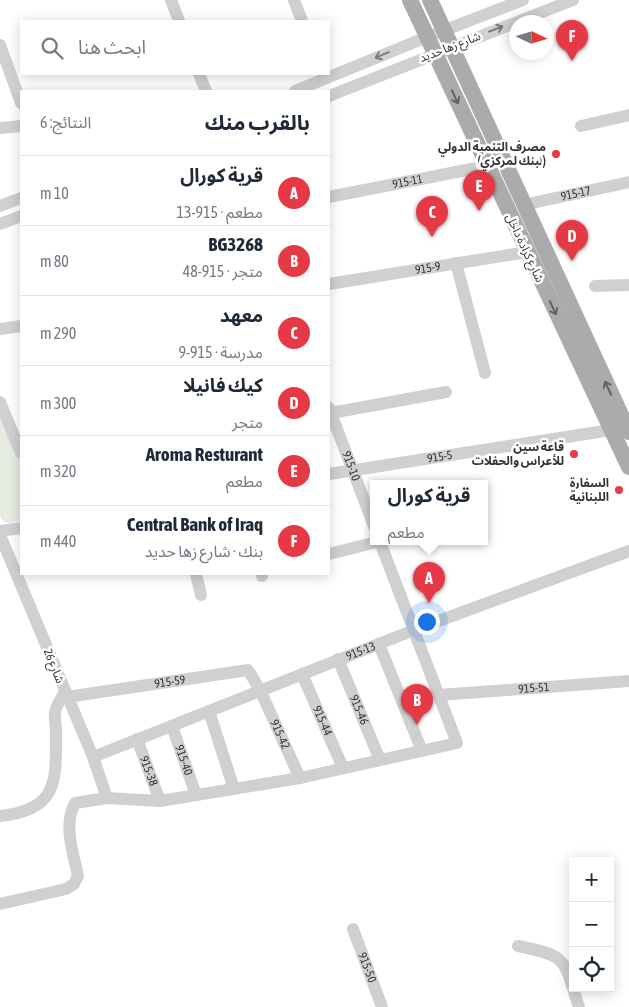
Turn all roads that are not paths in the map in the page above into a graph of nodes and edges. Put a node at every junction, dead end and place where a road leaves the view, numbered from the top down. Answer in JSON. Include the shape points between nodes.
{"nodes":[{"id":1,"x":171,"y":0,"type":"edge"},
{"id":2,"x":294,"y":0,"type":"edge"},
{"id":3,"x":410,"y":0,"type":"edge"},
{"id":4,"x":430,"y":0,"type":"edge"},
{"id":5,"x":523,"y":0,"type":"edge"},
{"id":6,"x":573,"y":0,"type":"edge"},
{"id":7,"x":179,"y":20,"type":"edge"},
{"id":8,"x":302,"y":20,"type":"edge"},
{"id":9,"x":444,"y":30,"type":"junction"},
{"id":10,"x":426,"y":36,"type":"junction"},
{"id":11,"x":0,"y":45,"type":"edge"},
{"id":12,"x":451,"y":46,"type":"junction"},
{"id":13,"x":434,"y":53,"type":"junction"},
{"id":14,"x":330,"y":73,"type":"edge"},
{"id":15,"x":199,"y":75,"type":"edge"},
{"id":16,"x":323,"y":76,"type":"edge"},
{"id":17,"x":206,"y":90,"type":"edge"},
{"id":18,"x":297,"y":90,"type":"edge"},
{"id":19,"x":330,"y":96,"type":"edge"},
{"id":20,"x":20,"y":100,"type":"edge"},
{"id":21,"x":629,"y":115,"type":"edge"},
{"id":22,"x":20,"y":126,"type":"edge"},
{"id":23,"x":581,"y":126,"type":"dead end"},
{"id":24,"x":0,"y":128,"type":"edge"},
{"id":25,"x":487,"y":166,"type":"junction"},
{"id":26,"x":629,"y":182,"type":"edge"},
{"id":27,"x":330,"y":197,"type":"edge"},
{"id":28,"x":20,"y":198,"type":"edge"},
{"id":29,"x":523,"y":205,"type":"junction"},
{"id":30,"x":0,"y":206,"type":"edge"},
{"id":31,"x":20,"y":216,"type":"edge"},
{"id":32,"x":0,"y":224,"type":"edge"},
{"id":33,"x":529,"y":244,"type":"junction"},
{"id":34,"x":456,"y":263,"type":"junction"},
{"id":35,"x":330,"y":284,"type":"edge"},
{"id":36,"x":629,"y":284,"type":"edge"},
{"id":37,"x":595,"y":286,"type":"dead end"},
{"id":38,"x":20,"y":326,"type":"edge"},
{"id":39,"x":0,"y":329,"type":"edge"},
{"id":40,"x":485,"y":373,"type":"dead end"},
{"id":41,"x":446,"y":392,"type":"dead end"},
{"id":42,"x":0,"y":402,"type":"edge"},
{"id":43,"x":330,"y":411,"type":"edge"},
{"id":44,"x":617,"y":426,"type":"edge"},
{"id":45,"x":20,"y":451,"type":"edge"},
{"id":46,"x":629,"y":467,"type":"edge"},
{"id":47,"x":351,"y":470,"type":"junction"},
{"id":48,"x":330,"y":474,"type":"edge"},
{"id":49,"x":370,"y":516,"type":"edge"},
{"id":50,"x":20,"y":528,"type":"edge"},
{"id":51,"x":0,"y":533,"type":"edge"},
{"id":52,"x":370,"y":544,"type":"edge"},
{"id":53,"x":380,"y":545,"type":"edge"},
{"id":54,"x":629,"y":551,"type":"edge"},
{"id":55,"x":330,"y":554,"type":"edge"},
{"id":56,"x":196,"y":575,"type":"edge"},
{"id":57,"x":201,"y":595,"type":"dead end"},
{"id":58,"x":414,"y":630,"type":"junction"},
{"id":59,"x":379,"y":644,"type":"junction"},
{"id":60,"x":338,"y":660,"type":"junction"},
{"id":61,"x":302,"y":674,"type":"junction"},
{"id":62,"x":629,"y":681,"type":"edge"},
{"id":63,"x":260,"y":690,"type":"junction"},
{"id":64,"x":66,"y":694,"type":"junction"},
{"id":65,"x":439,"y":695,"type":"junction"},
{"id":66,"x":209,"y":711,"type":"junction"},
{"id":67,"x":172,"y":726,"type":"junction"},
{"id":68,"x":138,"y":739,"type":"junction"},
{"id":69,"x":422,"y":751,"type":"junction"},
{"id":70,"x":93,"y":757,"type":"junction"},
{"id":71,"x":380,"y":760,"type":"junction"},
{"id":72,"x":343,"y":768,"type":"junction"},
{"id":73,"x":300,"y":778,"type":"junction"},
{"id":74,"x":234,"y":789,"type":"junction"},
{"id":75,"x":196,"y":795,"type":"junction"},
{"id":76,"x":107,"y":798,"type":"junction"},
{"id":77,"x":160,"y":801,"type":"junction"},
{"id":78,"x":0,"y":816,"type":"edge"},
{"id":79,"x":0,"y":904,"type":"edge"},
{"id":80,"x":353,"y":928,"type":"dead end"},
{"id":81,"x":518,"y":946,"type":"dead end"},
{"id":82,"x":382,"y":1007,"type":"edge"},
{"id":83,"x":579,"y":1007,"type":"edge"}],
"edges":[{"from":1,"to":7,"type":"street"},
{"from":2,"to":8,"type":"street"},
{"from":3,"to":10,"type":"main road","name":"شارع كرادة داخل"},
{"from":4,"to":9,"type":"main road","name":"شارع كرادة داخل"},
{"from":5,"to":9,"type":"street","name":"شارع زها حديد"},
{"from":12,"to":6,"type":"street","name":"شارع زها حديد","one_way":true},
{"from":9,"to":10,"type":"street","name":"شارع زها حديد"},
{"from":9,"to":12,"type":"main road","name":"شارع كرادة داخل"},
{"from":10,"to":13,"type":"main road","name":"شارع كرادة داخل"},
{"from":10,"to":14,"type":"street","name":"شارع زها حديد","one_way":true},
{"from":11,"to":20,"type":"street"},
{"from":12,"to":13,"type":"street","name":"شارع زها حديد"},
{"from":12,"to":29,"type":"main road","name":"شارع كرادة داخل"},
{"from":13,"to":19,"type":"street","name":"شارع زها حديد"},
{"from":13,"to":25,"type":"main road","name":"شارع كرادة داخل","one_way":true},
{"from":15,"to":17,"type":"street"},
{"from":16,"to":18,"type":"street","name":"شارع زها حديد"},
{"from":21,"to":23,"type":"street"},
{"from":22,"to":24,"type":"street"},
{"from":25,"to":27,"type":"street","name":"915-11"},
{"from":25,"to":33,"type":"main road","name":"شارع كرادة داخل"},
{"from":26,"to":29,"type":"street","name":"915-17"},
{"from":28,"to":30,"type":"street"},
{"from":29,"to":33,"type":"main road","name":"شارع كرادة داخل"},
{"from":31,"to":32,"type":"street"},
{"from":33,"to":34,"type":"street","name":"915-9"},
{"from":33,"to":44,"type":"main road","name":"شارع كرادة داخل"},
{"from":34,"to":35,"type":"street","name":"915-9"},
{"from":34,"to":40,"type":"street"},
{"from":36,"to":37,"type":"street"},
{"from":38,"to":39,"type":"street"},
{"from":41,"to":43,"type":"street"},
{"from":42,"to":45,"type":"street"},
{"from":43,"to":47,"type":"street","name":"915-10"},
{"from":44,"to":46,"type":"main road","name":"شارع كرادة داخل"},
{"from":44,"to":47,"type":"street","name":"915-5"},
{"from":47,"to":48,"type":"street","name":"915-5"},
{"from":47,"to":49,"type":"street","name":"915-10"},
{"from":50,"to":51,"type":"street"},
{"from":51,"to":64,"type":"street","name":"شارع 26"},
{"from":52,"to":55,"type":"street"},
{"from":53,"to":58,"type":"street"},
{"from":54,"to":58,"type":"street","name":"915-13"},
{"from":56,"to":57,"type":"street"},
{"from":58,"to":59,"type":"street","name":"915-13"},
{"from":58,"to":65,"type":"street"},
{"from":59,"to":60,"type":"street","name":"915-13"},
{"from":59,"to":69,"type":"street"},
{"from":60,"to":61,"type":"street","name":"915-13"},
{"from":60,"to":71,"type":"street","name":"915-46"},
{"from":61,"to":63,"type":"street","name":"915-13"},
{"from":61,"to":72,"type":"street","name":"915-44"},
{"from":62,"to":65,"type":"street","name":"915-51"},
{"from":63,"to":64,"type":"street","name":"915-59","via":[[252,675],[243,669]]},
{"from":63,"to":66,"type":"street","name":"915-13"},
{"from":63,"to":73,"type":"street","name":"915-42"},
{"from":64,"to":70,"type":"street","name":"شارع 26"},
{"from":64,"to":78,"type":"street","via":[[55,713],[54,780],[45,800],[37,807]]},
{"from":65,"to":69,"type":"street","via":[[457,743]]},
{"from":66,"to":67,"type":"street","name":"915-13"},
{"from":66,"to":74,"type":"street"},
{"from":67,"to":68,"type":"street","name":"915-13"},
{"from":67,"to":75,"type":"street","name":"915-40"},
{"from":68,"to":70,"type":"street","name":"915-13"},
{"from":68,"to":77,"type":"street","name":"915-38"},
{"from":69,"to":71,"type":"street"},
{"from":70,"to":76,"type":"street","name":"شارع 26"},
{"from":71,"to":72,"type":"street"},
{"from":72,"to":73,"type":"street"},
{"from":73,"to":74,"type":"street"},
{"from":74,"to":75,"type":"street"},
{"from":75,"to":77,"type":"street"},
{"from":76,"to":77,"type":"street"},
{"from":76,"to":79,"type":"street","via":[[75,803],[69,813],[78,876],[74,884],[66,889]]},
{"from":80,"to":82,"type":"street","name":"915-50"},
{"from":81,"to":83,"type":"street","via":[[553,954],[560,959]]}]}
